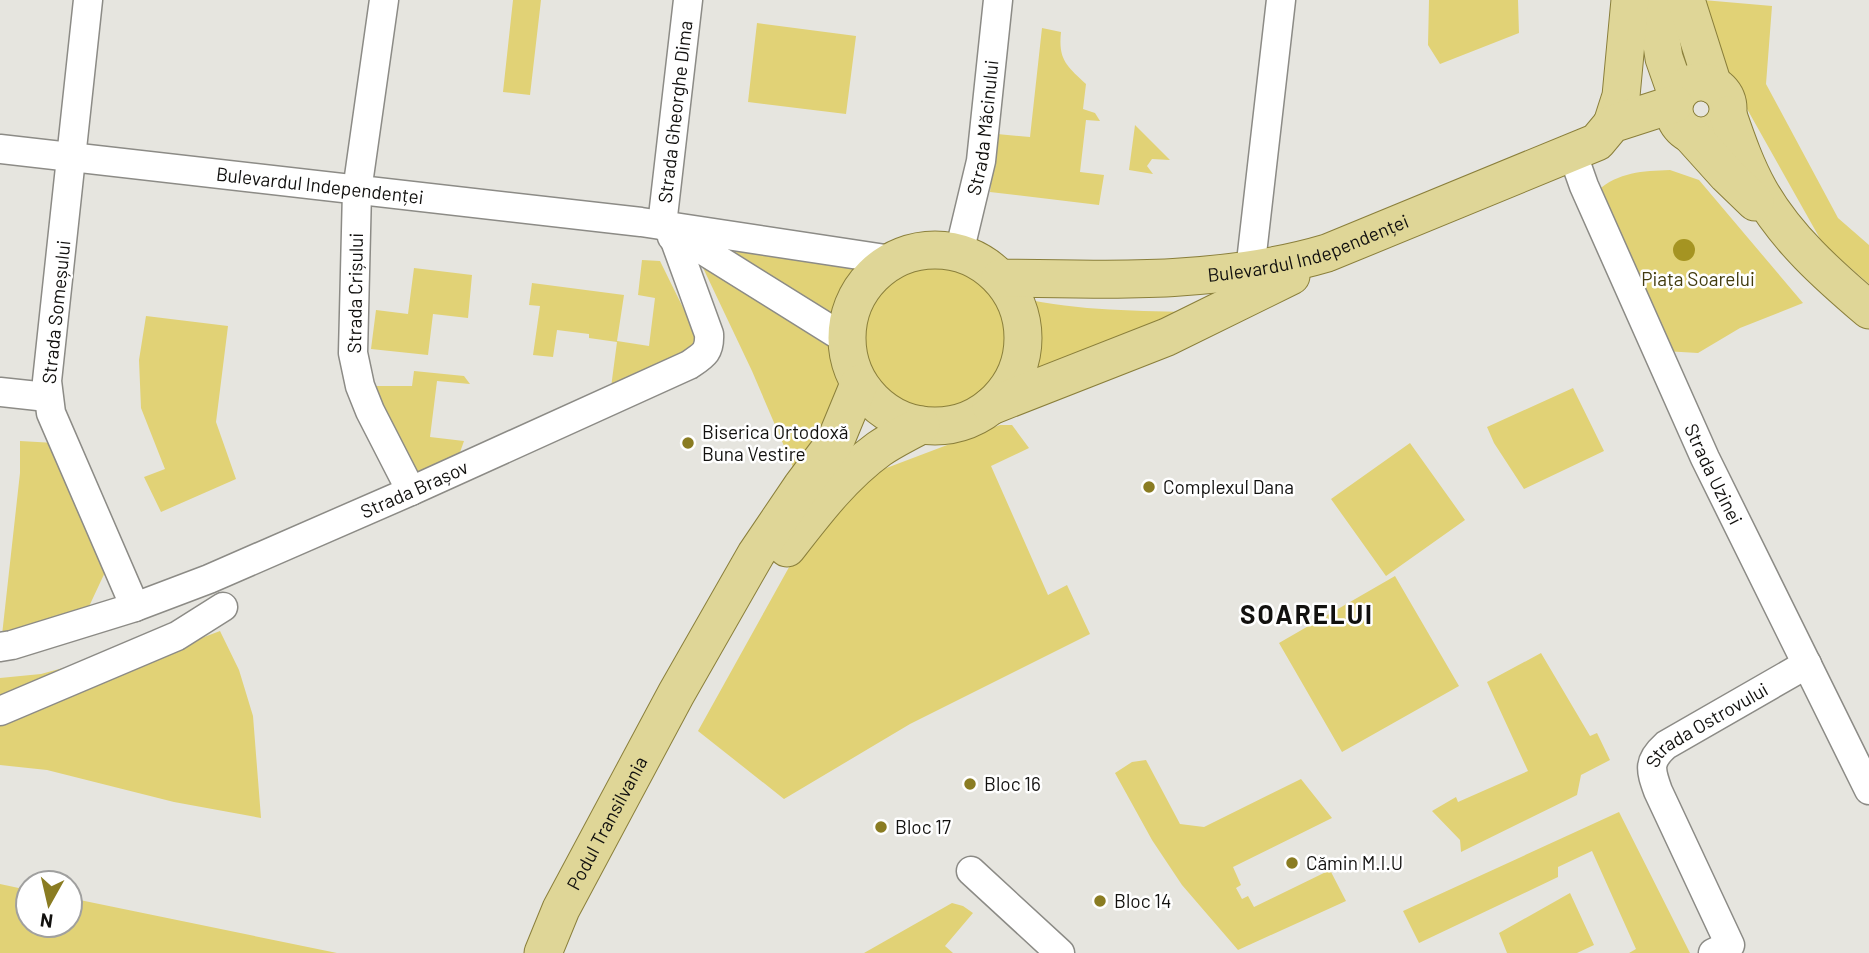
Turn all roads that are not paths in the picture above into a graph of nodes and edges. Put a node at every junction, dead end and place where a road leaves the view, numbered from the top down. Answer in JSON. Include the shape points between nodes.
{"nodes":[{"id":1,"x":88,"y":0,"type":"edge"},
{"id":2,"x":384,"y":0,"type":"edge"},
{"id":3,"x":688,"y":0,"type":"edge"},
{"id":4,"x":998,"y":0,"type":"edge"},
{"id":5,"x":1281,"y":0,"type":"edge"},
{"id":6,"x":1630,"y":0,"type":"edge"},
{"id":7,"x":1655,"y":0,"type":"edge"},
{"id":8,"x":1686,"y":0,"type":"edge"},
{"id":9,"x":1720,"y":100,"type":"junction"},
{"id":10,"x":1681,"y":116,"type":"junction"},
{"id":11,"x":1593,"y":139,"type":"junction"},
{"id":12,"x":0,"y":149,"type":"edge"},
{"id":13,"x":72,"y":157,"type":"junction"},
{"id":14,"x":357,"y":191,"type":"junction"},
{"id":15,"x":1398,"y":223,"type":"junction"},
{"id":16,"x":659,"y":229,"type":"junction"},
{"id":17,"x":1790,"y":234,"type":"junction"},
{"id":18,"x":959,"y":253,"type":"junction"},
{"id":19,"x":892,"y":260,"type":"junction"},
{"id":20,"x":1250,"y":271,"type":"junction"},
{"id":21,"x":1000,"y":278,"type":"junction"},
{"id":22,"x":1869,"y":310,"type":"edge"},
{"id":23,"x":846,"y":340,"type":"junction"},
{"id":24,"x":859,"y":384,"type":"junction"},
{"id":25,"x":0,"y":392,"type":"edge"},
{"id":26,"x":47,"y":397,"type":"junction"},
{"id":27,"x":990,"y":407,"type":"junction"},
{"id":28,"x":921,"y":425,"type":"junction"},
{"id":29,"x":411,"y":491,"type":"junction"},
{"id":30,"x":135,"y":607,"type":"junction"},
{"id":31,"x":223,"y":607,"type":"dead end"},
{"id":32,"x":0,"y":647,"type":"edge"},
{"id":33,"x":1807,"y":664,"type":"junction"},
{"id":34,"x":685,"y":698,"type":"junction"},
{"id":35,"x":0,"y":711,"type":"edge"},
{"id":36,"x":1869,"y":790,"type":"edge"},
{"id":37,"x":971,"y":871,"type":"dead end"},
{"id":38,"x":544,"y":953,"type":"edge"},
{"id":39,"x":565,"y":953,"type":"edge"},
{"id":40,"x":1060,"y":953,"type":"edge"},
{"id":41,"x":1713,"y":953,"type":"edge"}],
"edges":[{"from":1,"to":13,"type":"street","name":"Strada Someșului"},
{"from":2,"to":14,"type":"street","name":"Strada Crișului"},
{"from":3,"to":16,"type":"street","name":"Strada Gheorghe Dima"},
{"from":4,"to":18,"type":"street","name":"Strada Măcinului","via":[[981,161]]},
{"from":5,"to":20,"type":"street"},
{"from":6,"to":11,"type":"main road","via":[[1621,96]]},
{"from":7,"to":10,"type":"main road","via":[[1664,58]]},
{"from":8,"to":9,"type":"main road"},
{"from":9,"to":10,"type":"main road","via":[[1703,82],[1693,83]]},
{"from":9,"to":10,"type":"main road","via":[[1723,126],[1714,133],[1702,136]]},
{"from":9,"to":17,"type":"main road","via":[[1760,192]]},
{"from":10,"to":11,"type":"main road","name":"Bulevardul Independenței"},
{"from":10,"to":17,"type":"main road","via":[[1727,175]]},
{"from":11,"to":15,"type":"main road","name":"Bulevardul Independenței"},
{"from":11,"to":33,"type":"street","name":"Strada Uzinei","via":[[1599,221],[1705,458]]},
{"from":12,"to":13,"type":"street","name":"Bulevardul Independenței"},
{"from":13,"to":14,"type":"street","name":"Bulevardul Independenței"},
{"from":13,"to":26,"type":"street","name":"Strada Someșului"},
{"from":14,"to":16,"type":"street","name":"Bulevardul Independenței"},
{"from":14,"to":29,"type":"street","name":"Strada Crișului","via":[[354,362],[370,411]]},
{"from":15,"to":20,"type":"main road","name":"Bulevardul Independenței","via":[[1327,253]]},
{"from":15,"to":27,"type":"main road","via":[[1167,337]]},
{"from":16,"to":19,"type":"street","name":"Bulevardul Independenței"},
{"from":16,"to":23,"type":"street","name":"Bulevardul Independenței","via":[[706,252]]},
{"from":16,"to":29,"type":"street","name":"Strada Brașov","via":[[709,334],[710,345],[703,356]]},
{"from":17,"to":22,"type":"main road","via":[[1815,263]]},
{"from":18,"to":19,"type":"main road","name":"Bulevardul Independenței","via":[[918,251]]},
{"from":18,"to":21,"type":"main road","name":"Bulevardul Independenței"},
{"from":19,"to":23,"type":"main road","name":"Bulevardul Independenței","via":[[862,288],[850,313]]},
{"from":20,"to":21,"type":"main road","name":"Bulevardul Independenței","via":[[1115,279]]},
{"from":21,"to":27,"type":"main road","name":"Bulevardul Independenței","via":[[1021,318],[1022,351],[1012,382]]},
{"from":23,"to":24,"type":"main road","name":"Bulevardul Independenței"},
{"from":24,"to":28,"type":"main road","name":"Bulevardul Independenței","via":[[886,411]]},
{"from":24,"to":34,"type":"main road","via":[[835,442],[756,554]]},
{"from":25,"to":26,"type":"street"},
{"from":26,"to":30,"type":"street","name":"Strada Someșului"},
{"from":27,"to":28,"type":"main road","name":"Bulevardul Independenței","via":[[958,423]]},
{"from":28,"to":34,"type":"main road","via":[[881,448],[824,500]]},
{"from":29,"to":30,"type":"street","name":"Strada Brașov"},
{"from":30,"to":32,"type":"street","name":"Strada Brașov"},
{"from":31,"to":35,"type":"street","via":[[177,636]]},
{"from":33,"to":36,"type":"street","name":"Strada Uzinei"},
{"from":33,"to":41,"type":"street","name":"Strada Ostrovului","via":[[1667,745],[1653,761],[1651,774],[1658,791],[1730,945]]},
{"from":34,"to":38,"type":"main road","name":"Podul Transilvania","via":[[561,909]]},
{"from":34,"to":39,"type":"main road","name":"Podul Transilvania"},
{"from":37,"to":40,"type":"street"}]}
